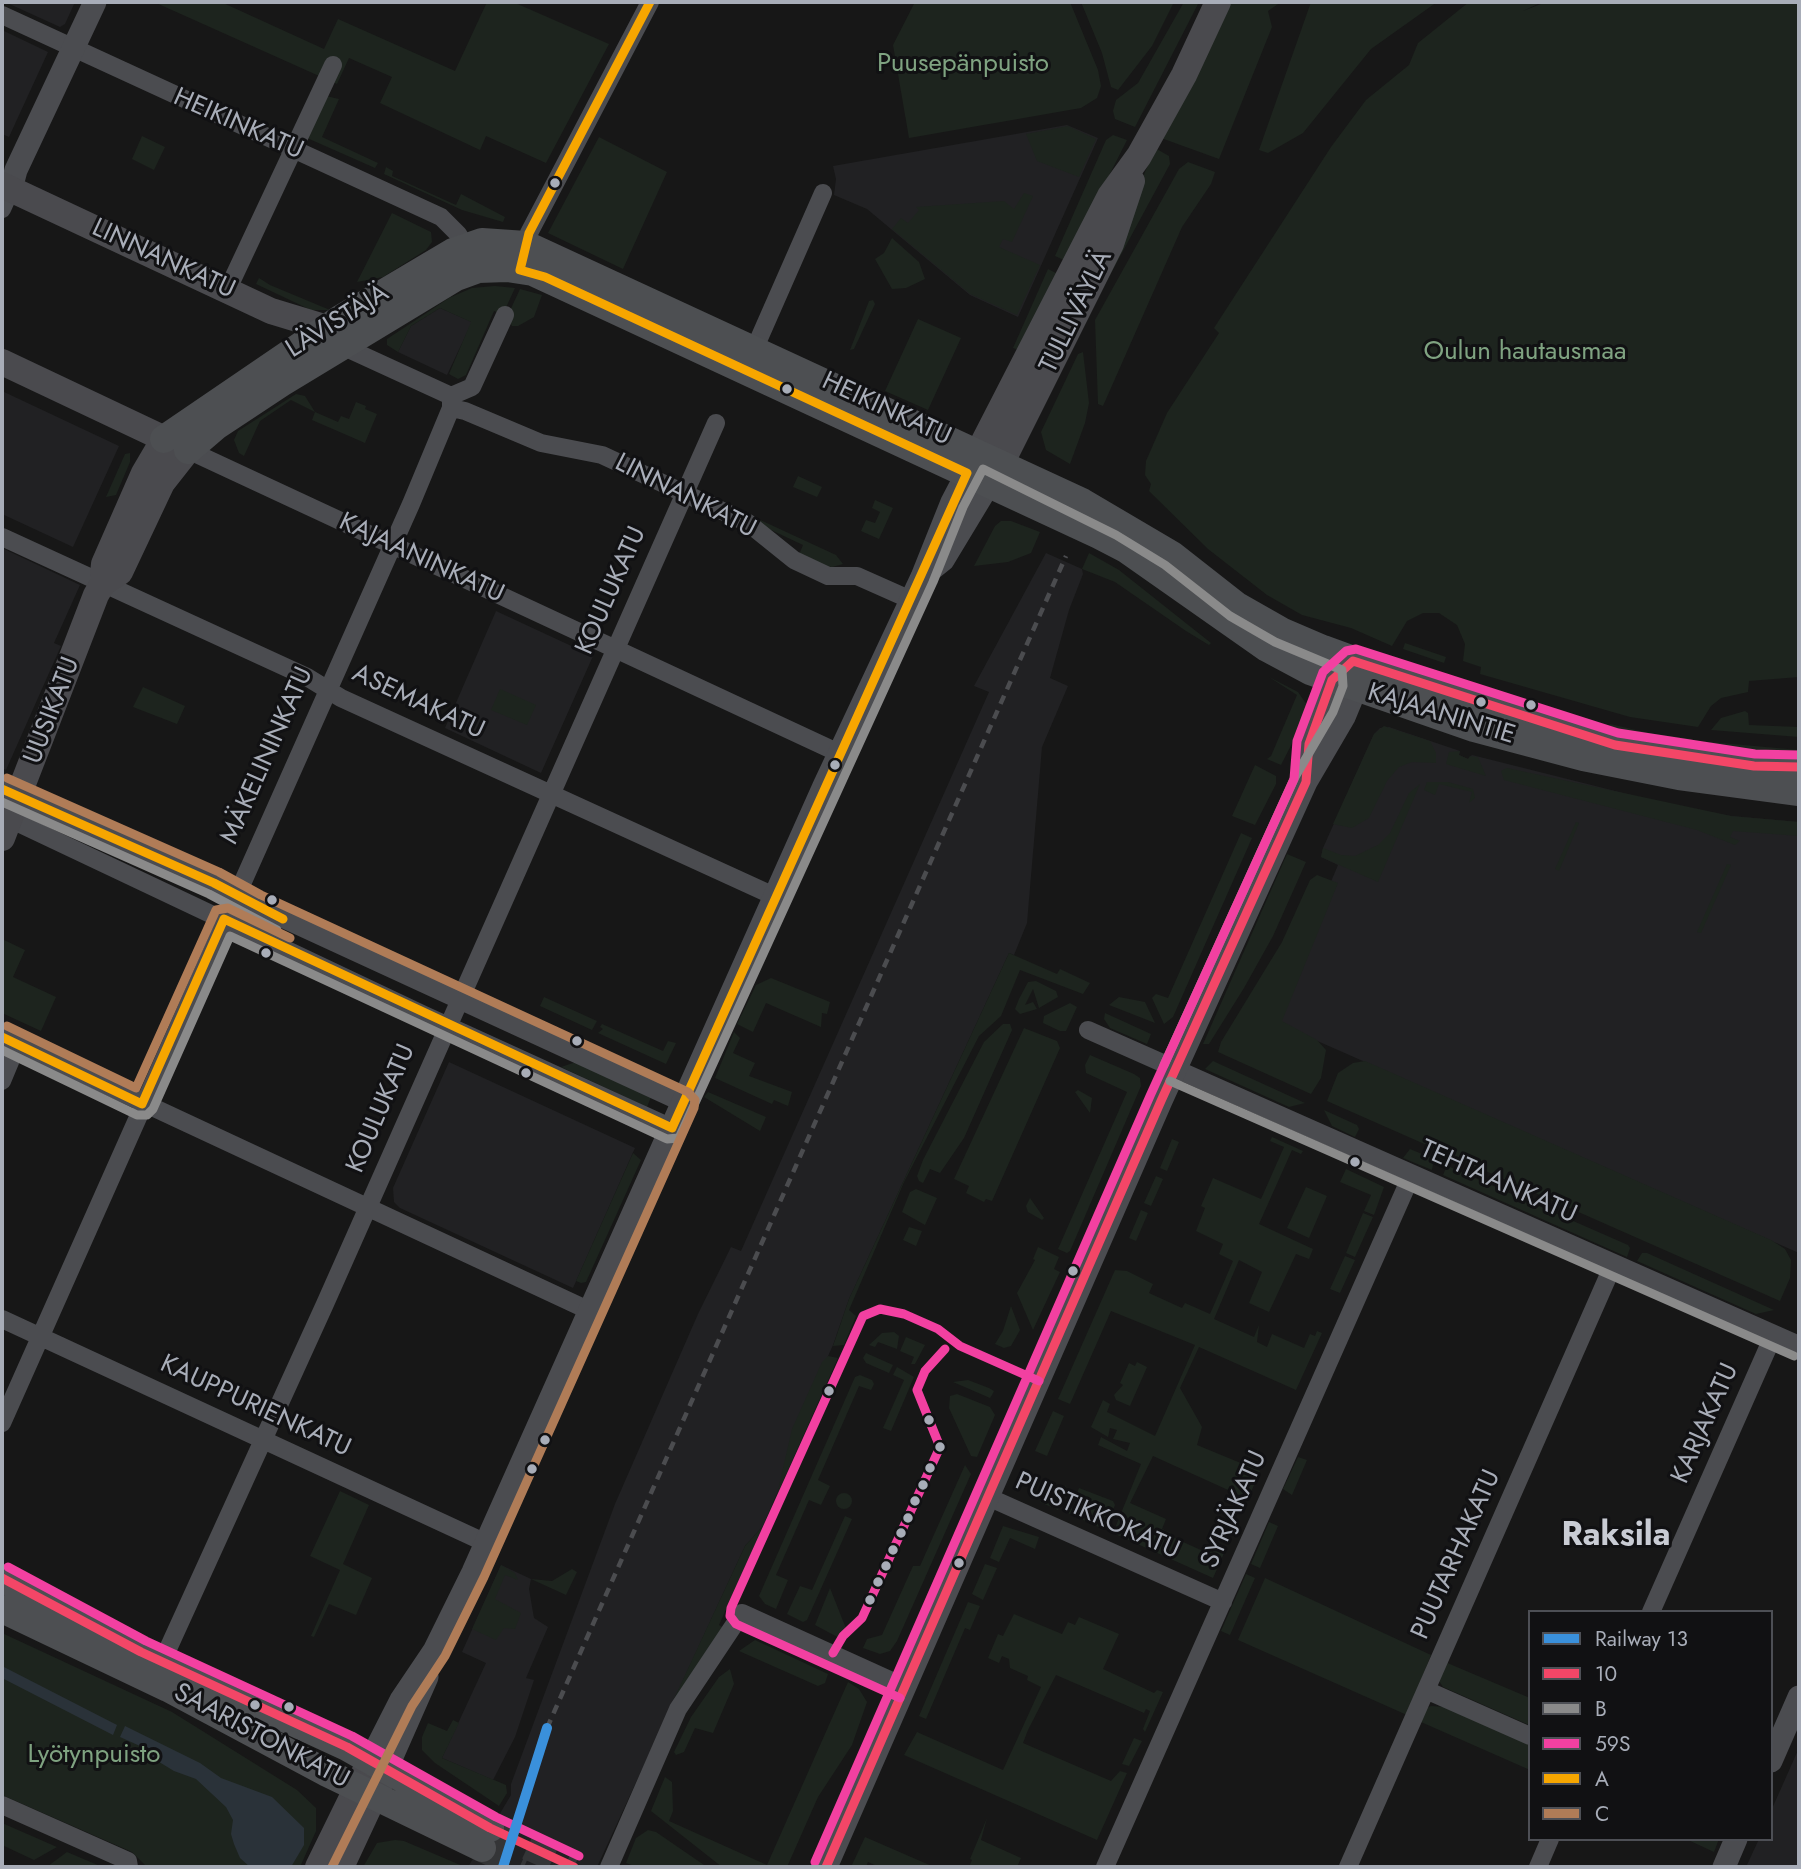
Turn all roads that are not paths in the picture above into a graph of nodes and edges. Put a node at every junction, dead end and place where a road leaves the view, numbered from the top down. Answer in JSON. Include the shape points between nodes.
{"nodes":[{"id":1,"x":95,"y":2,"type":"edge"},
{"id":2,"x":650,"y":2,"type":"edge"},
{"id":3,"x":1217,"y":2,"type":"edge"},
{"id":4,"x":2,"y":15,"type":"edge"},
{"id":5,"x":74,"y":48,"type":"junction"},
{"id":6,"x":333,"y":65,"type":"dead end"},
{"id":7,"x":294,"y":150,"type":"junction"},
{"id":8,"x":823,"y":193,"type":"dead end"},
{"id":9,"x":5,"y":195,"type":"edge"},
{"id":10,"x":472,"y":257,"type":"junction"},
{"id":11,"x":523,"y":257,"type":"junction"},
{"id":12,"x":227,"y":291,"type":"junction"},
{"id":13,"x":271,"y":311,"type":"junction"},
{"id":14,"x":505,"y":315,"type":"dead end"},
{"id":15,"x":334,"y":337,"type":"junction"},
{"id":16,"x":754,"y":350,"type":"junction"},
{"id":17,"x":291,"y":351,"type":"junction"},
{"id":18,"x":2,"y":362,"type":"edge"},
{"id":19,"x":281,"y":383,"type":"junction"},
{"id":20,"x":451,"y":402,"type":"junction"},
{"id":21,"x":716,"y":423,"type":"dead end"},
{"id":22,"x":176,"y":444,"type":"junction"},
{"id":23,"x":984,"y":468,"type":"junction"},
{"id":24,"x":684,"y":495,"type":"junction"},
{"id":25,"x":2,"y":537,"type":"edge"},
{"id":26,"x":392,"y":545,"type":"junction"},
{"id":27,"x":103,"y":583,"type":"junction"},
{"id":28,"x":911,"y":600,"type":"junction"},
{"id":29,"x":615,"y":648,"type":"junction"},
{"id":30,"x":1347,"y":676,"type":"junction"},
{"id":31,"x":327,"y":689,"type":"junction"},
{"id":32,"x":841,"y":754,"type":"junction"},
{"id":33,"x":1799,"y":767,"type":"edge"},
{"id":34,"x":1799,"y":792,"type":"edge"},
{"id":35,"x":551,"y":793,"type":"junction"},
{"id":36,"x":8,"y":810,"type":"edge"},
{"id":37,"x":774,"y":896,"type":"junction"},
{"id":38,"x":234,"y":897,"type":"junction"},
{"id":39,"x":224,"y":919,"type":"junction"},
{"id":40,"x":459,"y":1001,"type":"junction"},
{"id":41,"x":447,"y":1026,"type":"junction"},
{"id":42,"x":1088,"y":1030,"type":"dead end"},
{"id":43,"x":10,"y":1041,"type":"edge"},
{"id":44,"x":1175,"y":1070,"type":"junction"},
{"id":45,"x":2,"y":1082,"type":"edge"},
{"id":46,"x":683,"y":1103,"type":"junction"},
{"id":47,"x":142,"y":1104,"type":"junction"},
{"id":48,"x":672,"y":1128,"type":"junction"},
{"id":49,"x":1412,"y":1174,"type":"junction"},
{"id":50,"x":368,"y":1208,"type":"junction"},
{"id":51,"x":1614,"y":1263,"type":"junction"},
{"id":52,"x":590,"y":1311,"type":"junction"},
{"id":53,"x":2,"y":1319,"type":"edge"},
{"id":54,"x":1774,"y":1334,"type":"junction"},
{"id":55,"x":40,"y":1336,"type":"junction"},
{"id":56,"x":1799,"y":1345,"type":"edge"},
{"id":57,"x":2,"y":1423,"type":"edge"},
{"id":58,"x":262,"y":1440,"type":"junction"},
{"id":59,"x":988,"y":1497,"type":"junction"},
{"id":60,"x":486,"y":1543,"type":"junction"},
{"id":61,"x":2,"y":1578,"type":"edge"},
{"id":62,"x":1223,"y":1602,"type":"junction"},
{"id":63,"x":2,"y":1609,"type":"edge"},
{"id":64,"x":1652,"y":1610,"type":"edge"},
{"id":65,"x":162,"y":1662,"type":"junction"},
{"id":66,"x":905,"y":1687,"type":"junction"},
{"id":67,"x":1426,"y":1690,"type":"junction"},
{"id":68,"x":1798,"y":1706,"type":"edge"},
{"id":69,"x":1528,"y":1735,"type":"edge"},
{"id":70,"x":1773,"y":1757,"type":"edge"},
{"id":71,"x":378,"y":1765,"type":"junction"},
{"id":72,"x":366,"y":1792,"type":"junction"},
{"id":73,"x":2,"y":1805,"type":"edge"},
{"id":74,"x":1549,"y":1841,"type":"edge"},
{"id":75,"x":1735,"y":1841,"type":"edge"},
{"id":76,"x":129,"y":1865,"type":"edge"},
{"id":77,"x":318,"y":1867,"type":"edge"},
{"id":78,"x":341,"y":1867,"type":"edge"},
{"id":79,"x":609,"y":1867,"type":"edge"},
{"id":80,"x":826,"y":1867,"type":"edge"},
{"id":81,"x":1105,"y":1867,"type":"edge"},
{"id":82,"x":1348,"y":1867,"type":"edge"},
{"id":83,"x":1538,"y":1867,"type":"edge"},
{"id":84,"x":1724,"y":1867,"type":"edge"}],
"edges":[{"from":1,"to":5,"type":"street"},
{"from":2,"to":11,"type":"street","via":[[529,233]]},
{"from":3,"to":23,"type":"main road","name":"TULLIVÄYLÄ","via":[[1184,75],[1139,156],[1110,196]]},
{"from":4,"to":5,"type":"street","name":"HEIKINKATU"},
{"from":5,"to":7,"type":"street","name":"HEIKINKATU"},
{"from":5,"to":9,"type":"street"},
{"from":6,"to":7,"type":"street"},
{"from":7,"to":10,"type":"street","name":"HEIKINKATU","via":[[441,217]]},
{"from":7,"to":12,"type":"street"},
{"from":8,"to":16,"type":"street"},
{"from":9,"to":12,"type":"main road","name":"LINNANKATU"},
{"from":10,"to":11,"type":"main road","name":"LÄVISTÄJÄ"},
{"from":10,"to":15,"type":"main road","name":"LÄVISTÄJÄ","via":[[430,290]]},
{"from":11,"to":16,"type":"main road","name":"HEIKINKATU"},
{"from":11,"to":23,"type":"main road","name":"HEIKINKATU","via":[[545,277]]},
{"from":12,"to":13,"type":"main road","name":"LINNANKATU"},
{"from":13,"to":15,"type":"main road","name":"LINNANKATU"},
{"from":13,"to":17,"type":"main road","via":[[285,327]]},
{"from":14,"to":20,"type":"street","name":"MÄKELININKATU","via":[[472,387]]},
{"from":15,"to":17,"type":"main road","name":"LÄVISTÄJÄ"},
{"from":15,"to":19,"type":"main road","name":"LÄVISTÄJÄ"},
{"from":15,"to":20,"type":"street","name":"LINNANKATU"},
{"from":16,"to":23,"type":"main road","name":"HEIKINKATU"},
{"from":17,"to":19,"type":"main road"},
{"from":17,"to":22,"type":"main road","name":"LÄVISTÄJÄ"},
{"from":18,"to":22,"type":"main road","name":"KAJAANINKATU"},
{"from":19,"to":22,"type":"main road","name":"LÄVISTÄJÄ","via":[[216,426]]},
{"from":20,"to":24,"type":"street","name":"LINNANKATU","via":[[541,443],[602,455]]},
{"from":20,"to":26,"type":"street","name":"MÄKELININKATU"},
{"from":21,"to":24,"type":"street","name":"KOULUKATU"},
{"from":22,"to":26,"type":"street","name":"KAJAANINKATU"},
{"from":22,"to":27,"type":"main road","name":"UUSIKATU","via":[[120,572]]},
{"from":23,"to":28,"type":"street","via":[[952,502]]},
{"from":23,"to":30,"type":"main road","name":"KAJAANINTIE","via":[[1122,524],[1172,555],[1237,606]]},
{"from":24,"to":28,"type":"street","name":"LINNANKATU","via":[[748,523],[794,560],[828,576],[857,576]]},
{"from":24,"to":29,"type":"street","name":"KOULUKATU"},
{"from":25,"to":27,"type":"street","name":"ASEMAKATU"},
{"from":26,"to":29,"type":"street","name":"KAJAANINKATU"},
{"from":26,"to":31,"type":"street","name":"MÄKELININKATU"},
{"from":27,"to":31,"type":"street","name":"ASEMAKATU"},
{"from":27,"to":36,"type":"main road","name":"UUSIKATU"},
{"from":28,"to":32,"type":"street"},
{"from":29,"to":32,"type":"street","name":"KAJAANINKATU"},
{"from":29,"to":35,"type":"street","name":"KOULUKATU"},
{"from":30,"to":33,"type":"main road","name":"KAJAANINTIE","via":[[1615,745],[1754,766]]},
{"from":30,"to":34,"type":"main road","name":"KAJAANINTIE","via":[[1474,728],[1583,757]]},
{"from":30,"to":44,"type":"street","via":[[1309,744],[1306,782]]},
{"from":31,"to":35,"type":"street","name":"ASEMAKATU"},
{"from":31,"to":38,"type":"street","name":"MÄKELININKATU"},
{"from":32,"to":37,"type":"street"},
{"from":35,"to":37,"type":"street","name":"ASEMAKATU"},
{"from":35,"to":40,"type":"street","name":"KOULUKATU"},
{"from":36,"to":38,"type":"street","via":[[214,883]]},
{"from":36,"to":39,"type":"street"},
{"from":37,"to":46,"type":"street"},
{"from":38,"to":39,"type":"street","name":"MÄKELININKATU"},
{"from":38,"to":40,"type":"street"},
{"from":39,"to":41,"type":"street"},
{"from":39,"to":47,"type":"street","name":"MÄKELININKATU"},
{"from":40,"to":41,"type":"street","name":"KOULUKATU"},
{"from":40,"to":46,"type":"street"},
{"from":41,"to":48,"type":"street"},
{"from":41,"to":50,"type":"street","name":"KOULUKATU"},
{"from":42,"to":44,"type":"street","name":"TEHTAANKATU"},
{"from":43,"to":45,"type":"street"},
{"from":43,"to":47,"type":"street"},
{"from":44,"to":49,"type":"street","name":"TEHTAANKATU"},
{"from":44,"to":59,"type":"street"},
{"from":46,"to":48,"type":"street"},
{"from":47,"to":50,"type":"street"},
{"from":47,"to":55,"type":"street","name":"MÄKELININKATU"},
{"from":48,"to":52,"type":"street"},
{"from":49,"to":51,"type":"street","name":"TEHTAANKATU"},
{"from":49,"to":62,"type":"street","name":"SYRJÄKATU"},
{"from":50,"to":52,"type":"street"},
{"from":50,"to":58,"type":"street","name":"KOULUKATU"},
{"from":51,"to":54,"type":"street","name":"TEHTAANKATU"},
{"from":51,"to":67,"type":"street","name":"PUUTARHAKATU"},
{"from":52,"to":60,"type":"street"},
{"from":53,"to":55,"type":"street","name":"KAUPPURIENKATU"},
{"from":54,"to":56,"type":"street","name":"TEHTAANKATU"},
{"from":54,"to":64,"type":"street","name":"KARJAKATU"},
{"from":55,"to":57,"type":"street","name":"MÄKELININKATU"},
{"from":55,"to":58,"type":"street","name":"KAUPPURIENKATU"},
{"from":58,"to":60,"type":"street","name":"KAUPPURIENKATU"},
{"from":58,"to":65,"type":"street","name":"KOULUKATU"},
{"from":59,"to":62,"type":"street","name":"PUISTIKKOKATU"},
{"from":59,"to":66,"type":"street"},
{"from":60,"to":71,"type":"street","via":[[435,1651],[426,1681]]},
{"from":61,"to":65,"type":"main road","name":"SAARISTONKATU"},
{"from":62,"to":81,"type":"street","name":"SYRJÄKATU"},
{"from":63,"to":72,"type":"main road","name":"SAARISTONKATU","via":[[168,1688]]},
{"from":65,"to":71,"type":"main road","name":"SAARISTONKATU"},
{"from":66,"to":79,"type":"street","via":[[741,1614],[678,1709]]},
{"from":66,"to":80,"type":"street"},
{"from":67,"to":69,"type":"street"},
{"from":67,"to":82,"type":"street","name":"PUUTARHAKATU"},
{"from":68,"to":70,"type":"street"},
{"from":71,"to":72,"type":"main road"},
{"from":71,"to":72,"type":"main road","name":"SAARISTONKATU","via":[[486,1838]]},
{"from":72,"to":77,"type":"main road"},
{"from":72,"to":78,"type":"main road"},
{"from":73,"to":76,"type":"street"},
{"from":74,"to":83,"type":"street"},
{"from":75,"to":84,"type":"street"}]}
